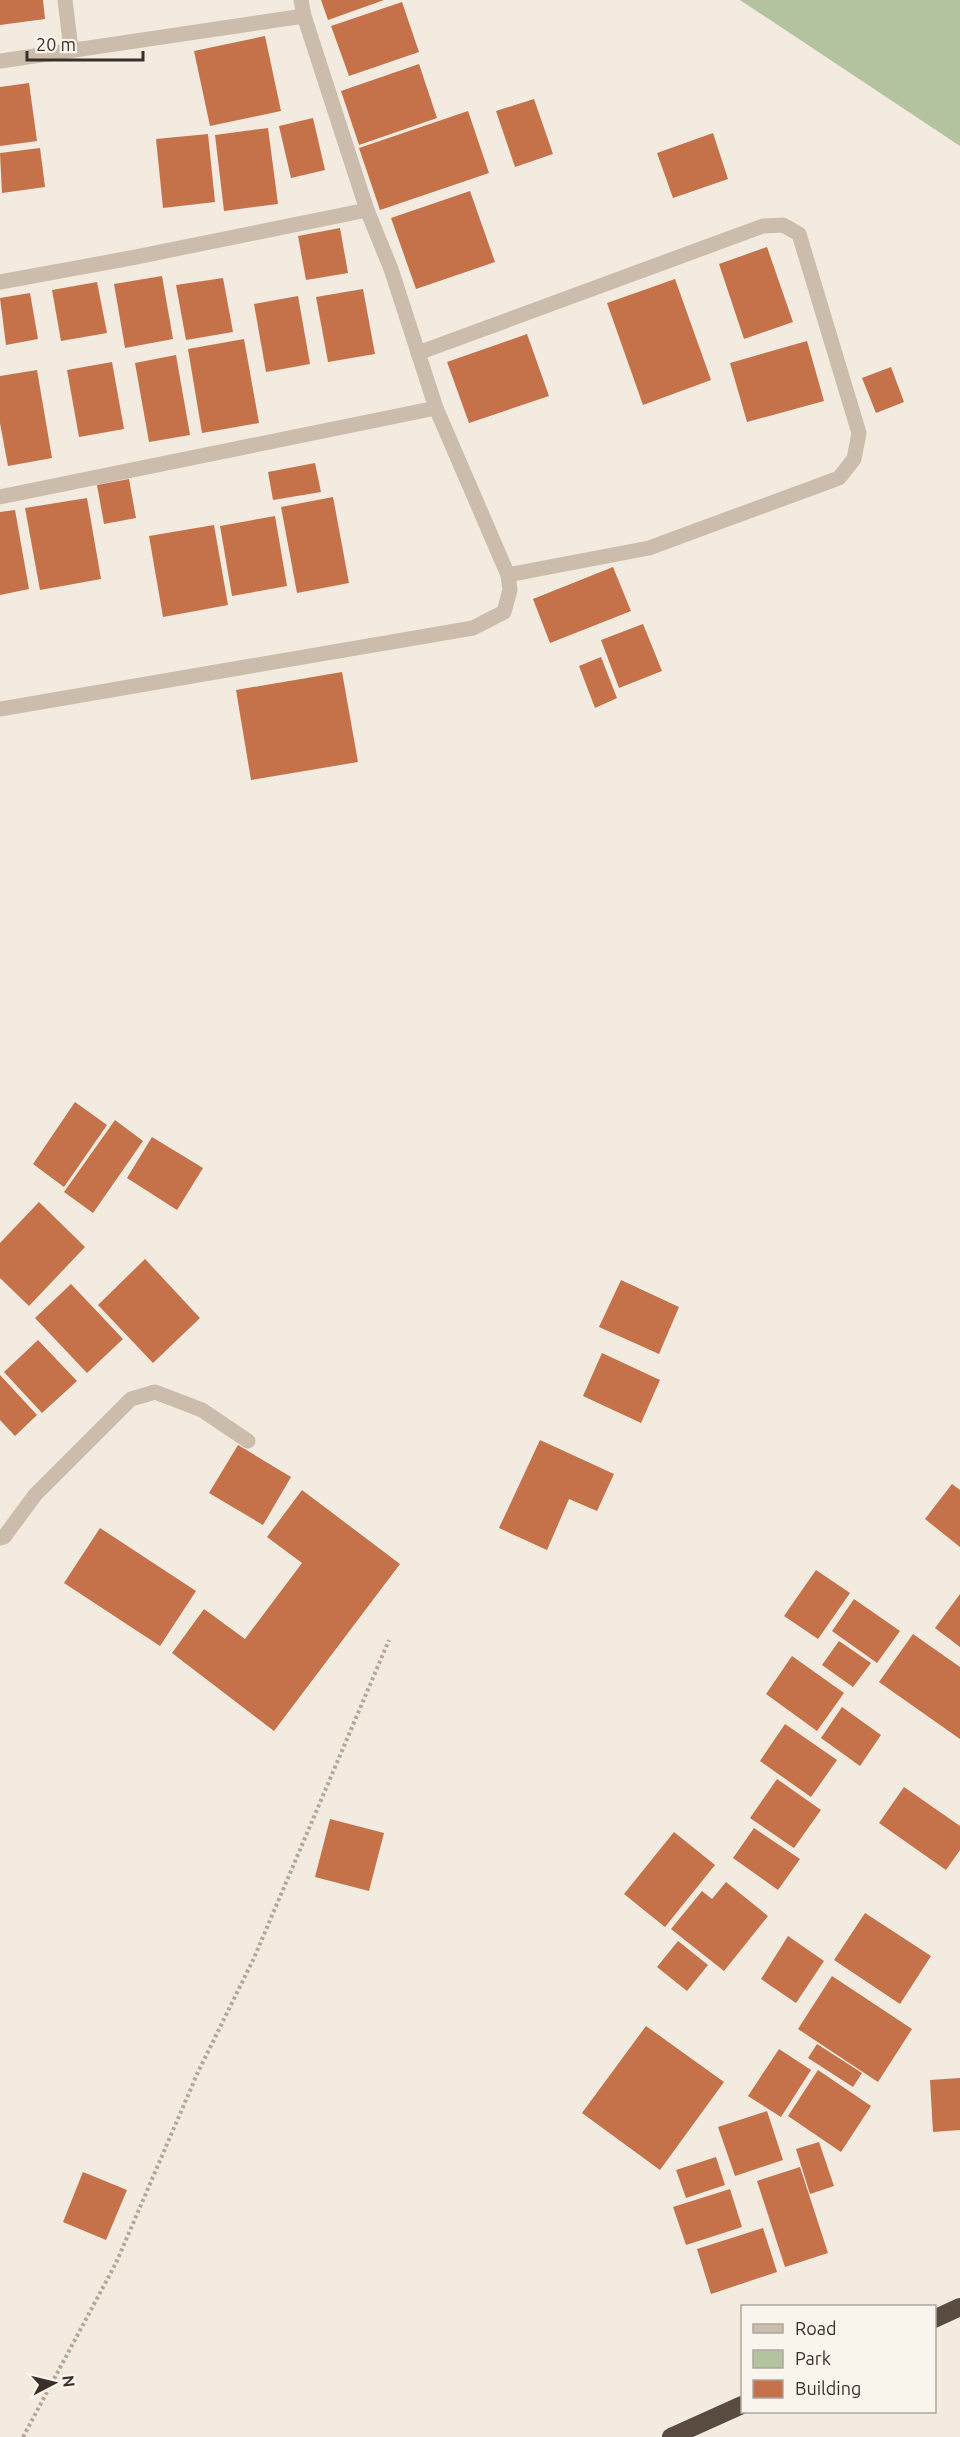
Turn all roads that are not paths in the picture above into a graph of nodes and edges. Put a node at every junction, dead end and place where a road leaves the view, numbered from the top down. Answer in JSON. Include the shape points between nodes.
{"nodes":[{"id":1,"x":64,"y":0,"type":"edge"},
{"id":2,"x":301,"y":0,"type":"edge"},
{"id":3,"x":304,"y":15,"type":"junction"},
{"id":4,"x":71,"y":49,"type":"junction"},
{"id":5,"x":0,"y":61,"type":"edge"},
{"id":6,"x":367,"y":210,"type":"junction"},
{"id":7,"x":0,"y":282,"type":"edge"},
{"id":8,"x":418,"y":353,"type":"junction"},
{"id":9,"x":436,"y":408,"type":"junction"},
{"id":10,"x":0,"y":497,"type":"edge"},
{"id":11,"x":508,"y":575,"type":"junction"},
{"id":12,"x":0,"y":710,"type":"edge"},
{"id":13,"x":248,"y":1441,"type":"dead end"},
{"id":14,"x":0,"y":1538,"type":"edge"},
{"id":15,"x":960,"y":2307,"type":"edge"},
{"id":16,"x":936,"y":2318,"type":"edge"},
{"id":17,"x":741,"y":2405,"type":"edge"},
{"id":18,"x":671,"y":2437,"type":"edge"}],
"edges":[{"from":1,"to":4,"type":"street"},
{"from":2,"to":3,"type":"street"},
{"from":3,"to":4,"type":"street"},
{"from":3,"to":6,"type":"street"},
{"from":4,"to":5,"type":"street"},
{"from":6,"to":7,"type":"street"},
{"from":6,"to":8,"type":"street"},
{"from":8,"to":9,"type":"street"},
{"from":8,"to":11,"type":"street","via":[[763,226],[783,225],[799,234],[859,433],[854,459],[839,478],[650,548]]},
{"from":9,"to":10,"type":"street"},
{"from":9,"to":11,"type":"street"},
{"from":11,"to":12,"type":"street","via":[[510,590],[504,612],[473,628]]},
{"from":13,"to":14,"type":"street","via":[[202,1410],[155,1392],[131,1399],[35,1495]]},
{"from":15,"to":16,"type":"highway"},
{"from":17,"to":18,"type":"highway"}]}
